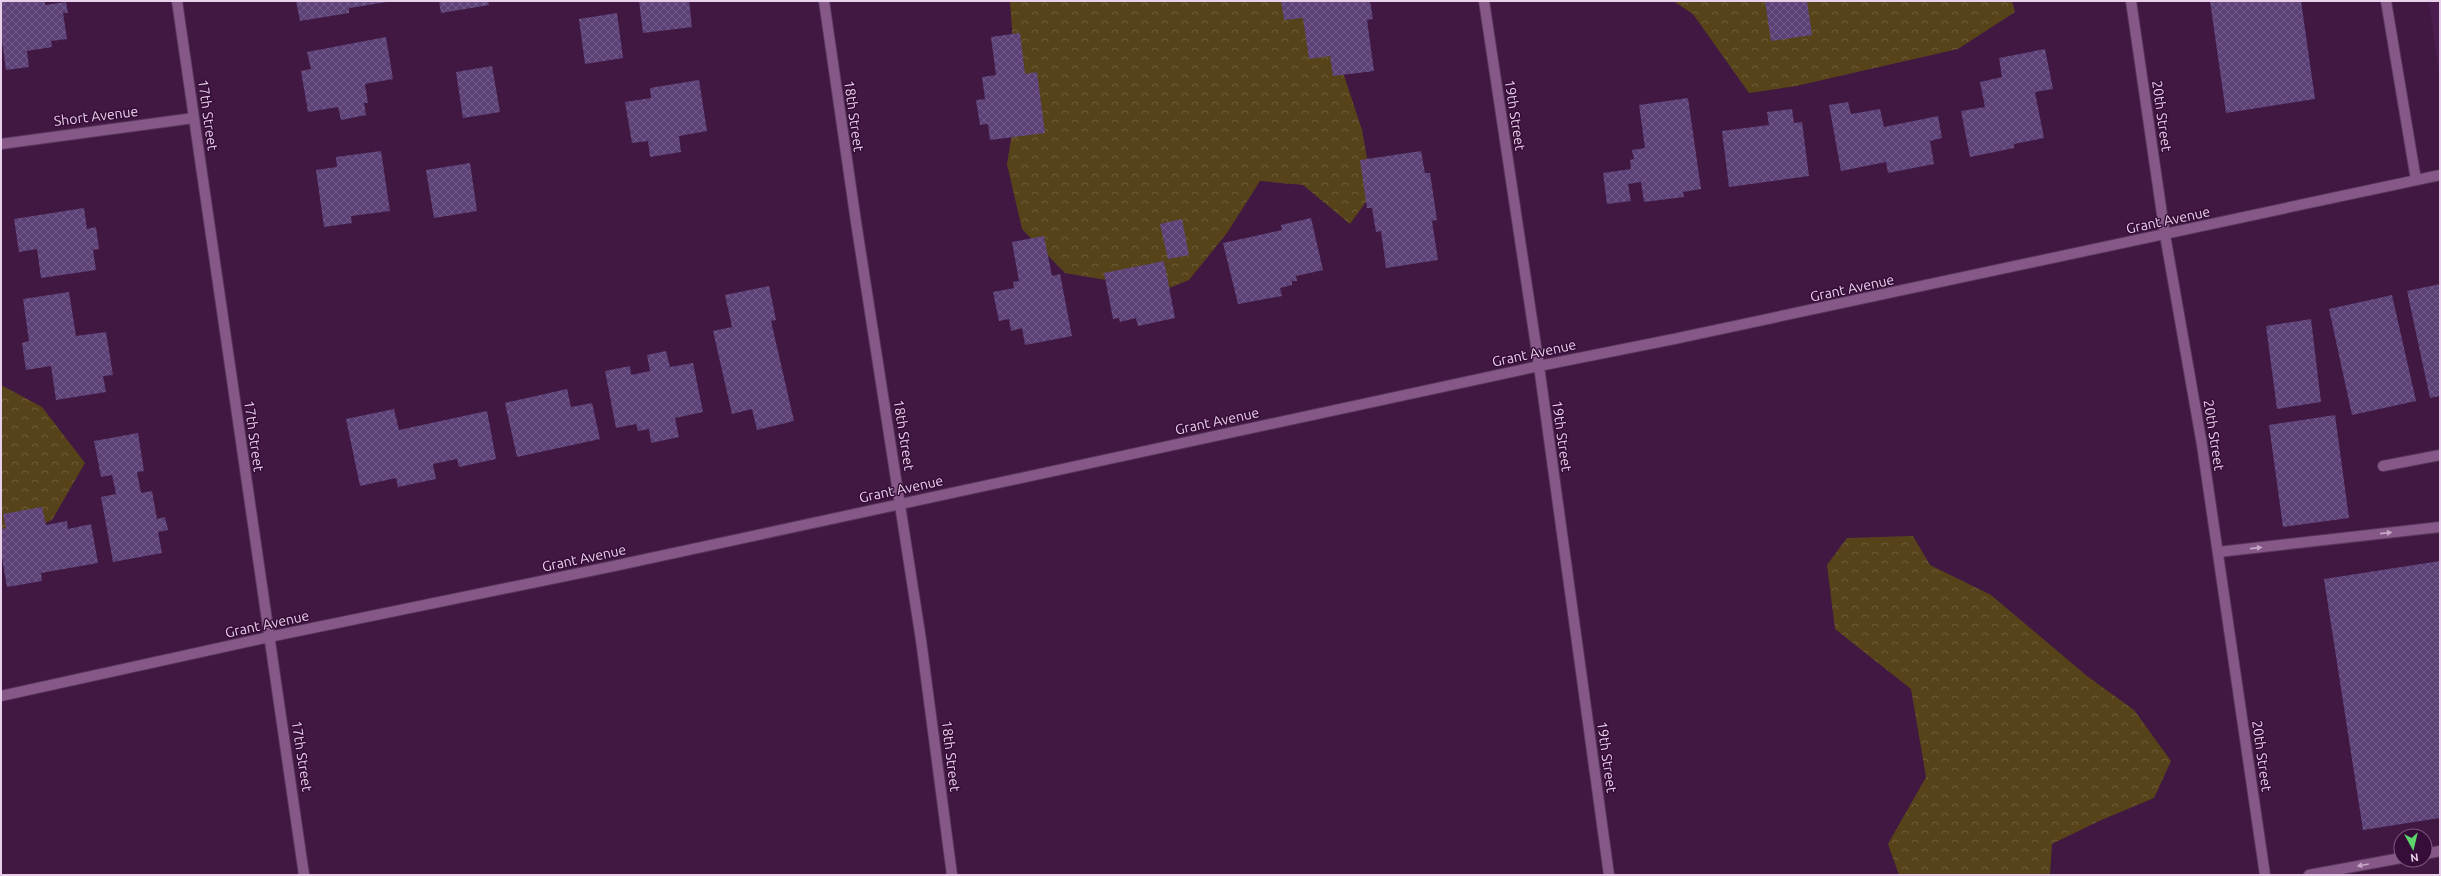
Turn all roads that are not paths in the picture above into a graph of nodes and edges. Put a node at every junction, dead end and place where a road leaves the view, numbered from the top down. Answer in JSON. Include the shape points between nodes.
{"nodes":[{"id":1,"x":177,"y":1,"type":"edge"},
{"id":2,"x":824,"y":1,"type":"edge"},
{"id":3,"x":1484,"y":1,"type":"edge"},
{"id":4,"x":2131,"y":1,"type":"edge"},
{"id":5,"x":2386,"y":1,"type":"edge"},
{"id":6,"x":194,"y":118,"type":"junction"},
{"id":7,"x":1,"y":144,"type":"edge"},
{"id":8,"x":2440,"y":175,"type":"edge"},
{"id":9,"x":2416,"y":180,"type":"junction"},
{"id":10,"x":2165,"y":235,"type":"junction"},
{"id":11,"x":1539,"y":366,"type":"junction"},
{"id":12,"x":2440,"y":455,"type":"edge"},
{"id":13,"x":2383,"y":466,"type":"dead end"},
{"id":14,"x":901,"y":504,"type":"junction"},
{"id":15,"x":2440,"y":527,"type":"edge"},
{"id":16,"x":2218,"y":552,"type":"junction"},
{"id":17,"x":269,"y":637,"type":"junction"},
{"id":18,"x":1,"y":696,"type":"edge"},
{"id":19,"x":2393,"y":859,"type":"edge"},
{"id":20,"x":304,"y":875,"type":"edge"},
{"id":21,"x":952,"y":875,"type":"edge"},
{"id":22,"x":1609,"y":875,"type":"edge"},
{"id":23,"x":2265,"y":875,"type":"edge"},
{"id":24,"x":2309,"y":875,"type":"edge"}],
"edges":[{"from":1,"to":6,"type":"street","name":"17th Street"},
{"from":2,"to":14,"type":"street","name":"18th Street"},
{"from":3,"to":11,"type":"street","name":"19th Street"},
{"from":4,"to":10,"type":"street","name":"20th Street"},
{"from":5,"to":9,"type":"street"},
{"from":6,"to":7,"type":"street","name":"Short Avenue"},
{"from":6,"to":17,"type":"street","name":"17th Street"},
{"from":8,"to":9,"type":"street","name":"Grant Avenue"},
{"from":9,"to":10,"type":"street","name":"Grant Avenue"},
{"from":10,"to":11,"type":"street","name":"Grant Avenue"},
{"from":10,"to":16,"type":"street","name":"20th Street"},
{"from":11,"to":14,"type":"street","name":"Grant Avenue"},
{"from":11,"to":22,"type":"street","name":"19th Street"},
{"from":12,"to":13,"type":"street"},
{"from":14,"to":17,"type":"street","name":"Grant Avenue","via":[[517,587]]},
{"from":14,"to":21,"type":"street","name":"18th Street"},
{"from":16,"to":15,"type":"street","one_way":true},
{"from":16,"to":23,"type":"street","name":"20th Street"},
{"from":17,"to":18,"type":"street","name":"Grant Avenue"},
{"from":17,"to":20,"type":"street","name":"17th Street"},
{"from":19,"to":24,"type":"street","one_way":true}]}
